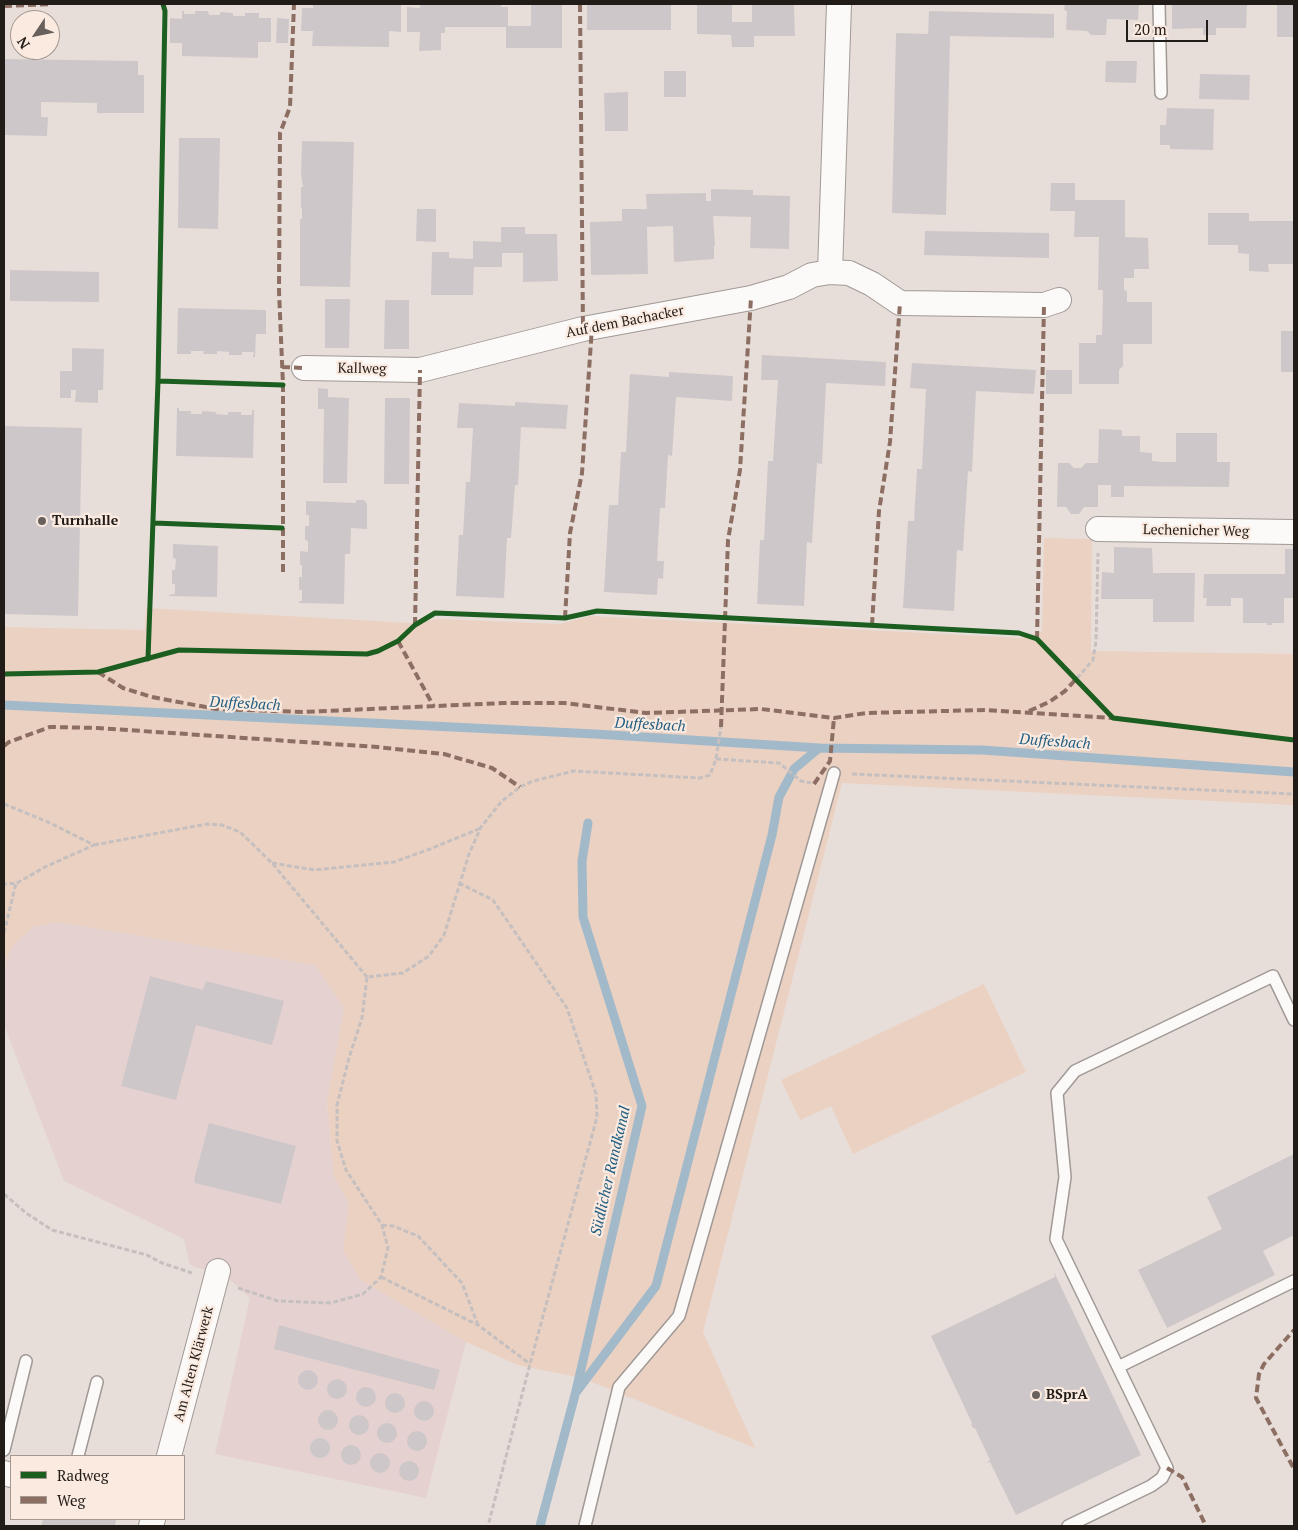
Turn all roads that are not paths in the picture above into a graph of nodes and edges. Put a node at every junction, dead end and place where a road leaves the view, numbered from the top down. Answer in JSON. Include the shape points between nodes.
{"nodes":[{"id":1,"x":839,"y":4,"type":"edge"},
{"id":2,"x":1159,"y":4,"type":"edge"},
{"id":3,"x":1161,"y":92,"type":"dead end"},
{"id":4,"x":830,"y":272,"type":"junction"},
{"id":5,"x":1059,"y":300,"type":"dead end"},
{"id":6,"x":304,"y":368,"type":"dead end"},
{"id":7,"x":420,"y":370,"type":"joint"},
{"id":8,"x":1098,"y":529,"type":"road end"},
{"id":9,"x":1294,"y":532,"type":"edge"},
{"id":10,"x":834,"y":773,"type":"road end"},
{"id":11,"x":1294,"y":1020,"type":"edge"},
{"id":12,"x":217,"y":1276,"type":"road end"},
{"id":13,"x":1294,"y":1281,"type":"edge"},
{"id":14,"x":26,"y":1361,"type":"dead end"},
{"id":15,"x":1118,"y":1367,"type":"junction"},
{"id":16,"x":97,"y":1382,"type":"dead end"},
{"id":17,"x":4,"y":1450,"type":"edge"},
{"id":18,"x":78,"y":1455,"type":"edge"},
{"id":19,"x":169,"y":1455,"type":"edge"},
{"id":20,"x":585,"y":1526,"type":"edge"},
{"id":21,"x":1068,"y":1526,"type":"edge"}],
"edges":[{"from":1,"to":4,"type":"street"},
{"from":2,"to":3,"type":"lane"},
{"from":4,"to":5,"type":"street","name":"Auf dem Bachacker","via":[[850,273],[900,303],[1044,305]]},
{"from":4,"to":7,"type":"street","name":"Auf dem Bachacker","via":[[812,275],[789,287],[751,298],[583,329]]},
{"from":6,"to":7,"type":"street","name":"Kallweg"},
{"from":8,"to":9,"type":"street","name":"Lechenicher Weg"},
{"from":10,"to":20,"type":"lane","via":[[679,1316],[619,1388]]},
{"from":11,"to":15,"type":"lane","via":[[1273,976],[1075,1071],[1057,1093],[1065,1178],[1056,1239]]},
{"from":12,"to":19,"type":"street","name":"Am Alten Klärwerk"},
{"from":13,"to":15,"type":"lane"},
{"from":14,"to":17,"type":"lane"},
{"from":15,"to":21,"type":"lane","via":[[1168,1468],[1162,1478],[1151,1486]]},
{"from":16,"to":18,"type":"lane"}]}
